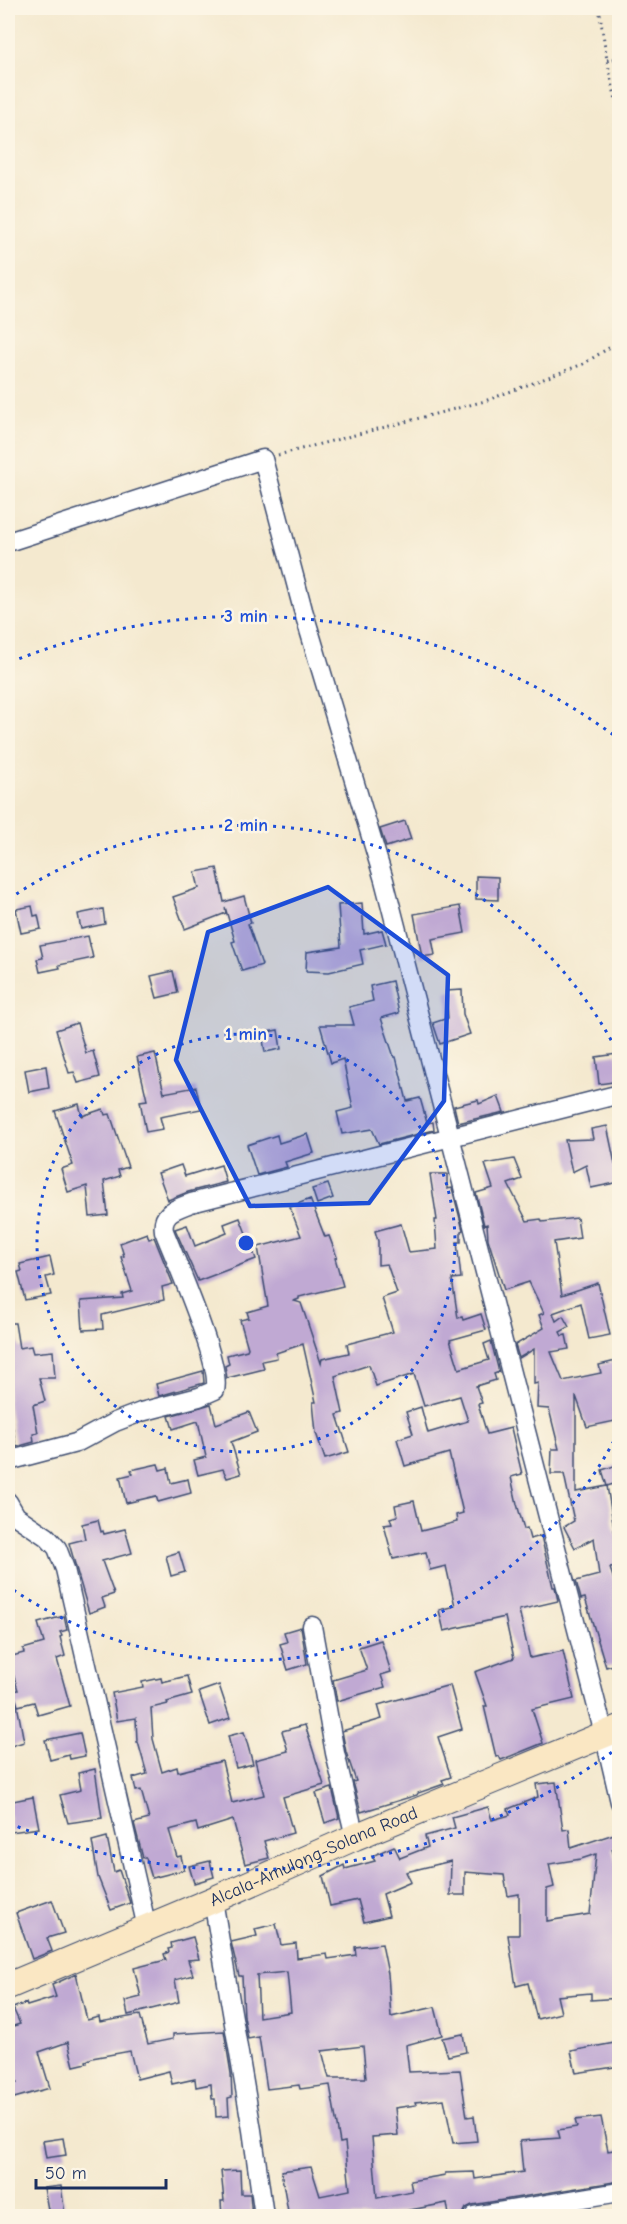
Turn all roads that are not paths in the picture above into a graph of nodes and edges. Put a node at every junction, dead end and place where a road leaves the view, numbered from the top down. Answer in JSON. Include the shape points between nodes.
{"nodes":[{"id":1,"x":8,"y":542,"type":"edge"},
{"id":2,"x":620,"y":1094,"type":"edge"},
{"id":3,"x":451,"y":1137,"type":"junction"},
{"id":4,"x":8,"y":1461,"type":"edge"},
{"id":5,"x":8,"y":1502,"type":"edge"},
{"id":6,"x":312,"y":1626,"type":"dead end"},
{"id":7,"x":612,"y":1731,"type":"edge"},
{"id":8,"x":620,"y":1802,"type":"edge"},
{"id":9,"x":355,"y":1837,"type":"junction"},
{"id":10,"x":213,"y":1900,"type":"junction"},
{"id":11,"x":147,"y":1928,"type":"junction"},
{"id":12,"x":8,"y":1986,"type":"edge"},
{"id":13,"x":620,"y":2192,"type":"edge"},
{"id":14,"x":264,"y":2217,"type":"edge"},
{"id":15,"x":474,"y":2217,"type":"edge"}],
"edges":[{"from":1,"to":3,"type":"street","via":[[263,459],[303,610],[384,880]]},
{"from":2,"to":3,"type":"street"},
{"from":3,"to":4,"type":"street","via":[[191,1203],[167,1214],[163,1219],[164,1231],[217,1375],[215,1390],[141,1412],[51,1452]]},
{"from":3,"to":7,"type":"street"},
{"from":5,"to":11,"type":"street","via":[[16,1516],[57,1548],[65,1569]]},
{"from":6,"to":9,"type":"street"},
{"from":7,"to":8,"type":"street"},
{"from":7,"to":9,"type":"main road","name":"Alcala-Amulong-Solana Road"},
{"from":9,"to":10,"type":"main road","name":"Alcala-Amulong-Solana Road"},
{"from":10,"to":11,"type":"main road","name":"Alcala-Amulong-Solana Road"},
{"from":10,"to":14,"type":"street"},
{"from":11,"to":12,"type":"main road","name":"Alcala-Amulong-Solana Road"},
{"from":13,"to":15,"type":"street"}]}
